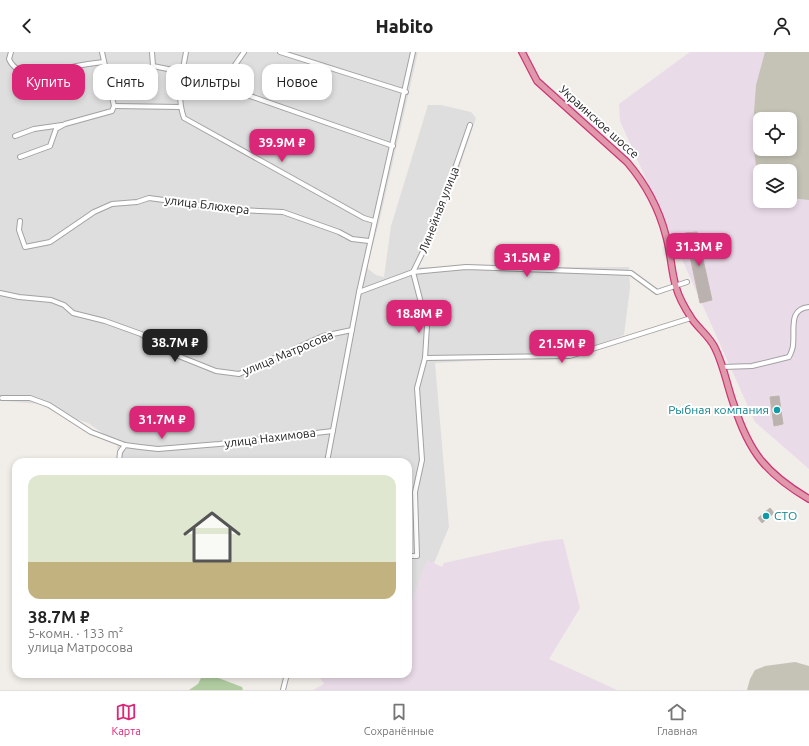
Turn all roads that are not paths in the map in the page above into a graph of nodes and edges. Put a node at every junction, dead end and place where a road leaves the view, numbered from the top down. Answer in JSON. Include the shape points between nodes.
{"nodes":[{"id":1,"x":11,"y":52,"type":"edge"},
{"id":2,"x":102,"y":52,"type":"edge"},
{"id":3,"x":152,"y":52,"type":"edge"},
{"id":4,"x":186,"y":52,"type":"edge"},
{"id":5,"x":244,"y":52,"type":"edge"},
{"id":6,"x":280,"y":52,"type":"edge"},
{"id":7,"x":413,"y":52,"type":"edge"},
{"id":8,"x":522,"y":52,"type":"edge"},
{"id":9,"x":104,"y":62,"type":"junction"},
{"id":10,"x":184,"y":64,"type":"edge"},
{"id":11,"x":236,"y":64,"type":"edge"},
{"id":12,"x":166,"y":68,"type":"edge"},
{"id":13,"x":406,"y":92,"type":"junction"},
{"id":14,"x":254,"y":98,"type":"edge"},
{"id":15,"x":180,"y":100,"type":"edge"},
{"id":16,"x":114,"y":106,"type":"junction"},
{"id":17,"x":180,"y":107,"type":"junction"},
{"id":18,"x":64,"y":124,"type":"junction"},
{"id":19,"x":470,"y":125,"type":"dead end"},
{"id":20,"x":15,"y":136,"type":"dead end"},
{"id":21,"x":393,"y":146,"type":"junction"},
{"id":22,"x":20,"y":157,"type":"dead end"},
{"id":23,"x":20,"y":221,"type":"dead end"},
{"id":24,"x":374,"y":221,"type":"junction"},
{"id":25,"x":370,"y":241,"type":"junction"},
{"id":26,"x":413,"y":272,"type":"junction"},
{"id":27,"x":687,"y":282,"type":"dead end"},
{"id":28,"x":676,"y":287,"type":"junction"},
{"id":29,"x":358,"y":292,"type":"junction"},
{"id":30,"x":1,"y":293,"type":"edge"},
{"id":31,"x":809,"y":307,"type":"edge"},
{"id":32,"x":691,"y":318,"type":"junction"},
{"id":33,"x":352,"y":330,"type":"junction"},
{"id":34,"x":424,"y":358,"type":"junction"},
{"id":35,"x":723,"y":367,"type":"junction"},
{"id":36,"x":2,"y":398,"type":"dead end"},
{"id":37,"x":333,"y":431,"type":"junction"},
{"id":38,"x":124,"y":445,"type":"junction"},
{"id":39,"x":119,"y":458,"type":"edge"},
{"id":40,"x":328,"y":458,"type":"edge"},
{"id":41,"x":809,"y":499,"type":"edge"},
{"id":42,"x":412,"y":556,"type":"edge"},
{"id":43,"x":286,"y":678,"type":"edge"},
{"id":44,"x":283,"y":690,"type":"edge"}],
"edges":[{"from":1,"to":9,"type":"street","via":[[9,59],[12,66],[20,71],[53,72]]},
{"from":2,"to":9,"type":"street"},
{"from":3,"to":12,"type":"street","via":[[153,66]]},
{"from":4,"to":10,"type":"street"},
{"from":5,"to":11,"type":"street"},
{"from":6,"to":13,"type":"street"},
{"from":7,"to":13,"type":"street"},
{"from":8,"to":28,"type":"highway","name":"Украинское шоссе","via":[[537,82],[627,162],[638,175],[651,196],[666,236]]},
{"from":9,"to":16,"type":"street"},
{"from":13,"to":21,"type":"street"},
{"from":14,"to":21,"type":"street"},
{"from":15,"to":17,"type":"street"},
{"from":16,"to":17,"type":"street"},
{"from":16,"to":18,"type":"street","via":[[112,111]]},
{"from":17,"to":24,"type":"street","via":[[184,118],[364,218]]},
{"from":18,"to":20,"type":"street","via":[[34,129]]},
{"from":18,"to":22,"type":"street","via":[[56,129],[50,146]]},
{"from":19,"to":26,"type":"street","name":"Линейная улица","via":[[434,229]]},
{"from":21,"to":24,"type":"street"},
{"from":23,"to":25,"type":"street","name":"улица Блюхера","via":[[19,230],[25,247],[50,242],[94,212],[112,204],[137,202],[149,198],[237,210],[283,212],[352,239]]},
{"from":24,"to":25,"type":"street"},
{"from":25,"to":29,"type":"street"},
{"from":26,"to":28,"type":"street","via":[[466,267],[631,273],[657,292]]},
{"from":26,"to":29,"type":"street"},
{"from":26,"to":34,"type":"street","via":[[427,326]]},
{"from":27,"to":28,"type":"street"},
{"from":28,"to":32,"type":"highway","name":"Украинское шоссе"},
{"from":29,"to":33,"type":"street"},
{"from":30,"to":33,"type":"street","name":"улица Матросова","via":[[51,300],[64,305],[73,313],[141,334],[171,353],[216,371],[239,374],[323,336]]},
{"from":31,"to":35,"type":"street","via":[[795,312],[793,346],[789,357],[752,366]]},
{"from":32,"to":34,"type":"street","via":[[570,356]]},
{"from":32,"to":35,"type":"highway","name":"Украинское шоссе","via":[[714,346]]},
{"from":33,"to":37,"type":"street"},
{"from":34,"to":42,"type":"street","via":[[417,388],[422,460],[415,492],[417,556]]},
{"from":35,"to":41,"type":"highway","name":"Украинское шоссе","via":[[746,438],[760,460],[781,481]]},
{"from":36,"to":38,"type":"street","name":"улица Нахимова","via":[[30,398],[49,405],[91,432]]},
{"from":37,"to":38,"type":"street","name":"улица Нахимова","via":[[166,448]]},
{"from":37,"to":40,"type":"street"},
{"from":38,"to":39,"type":"street"},
{"from":43,"to":44,"type":"street"}]}
